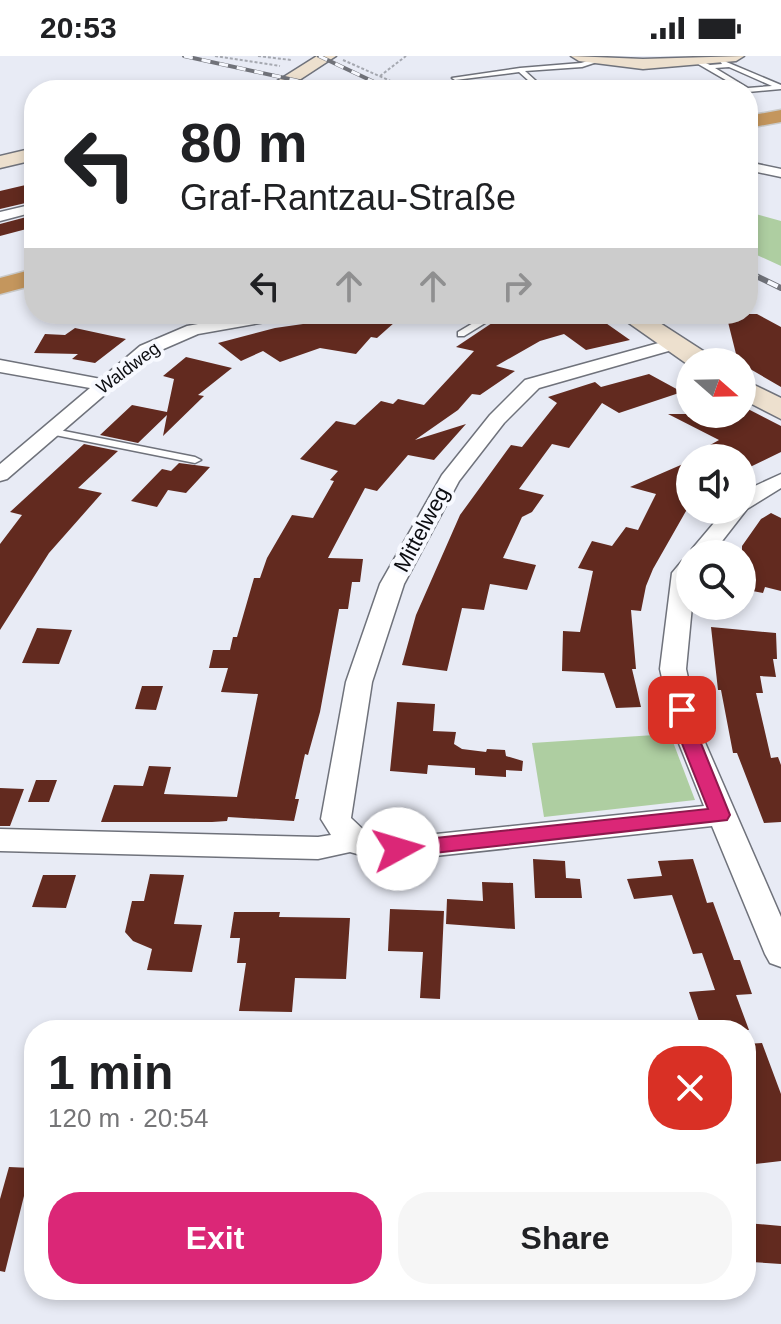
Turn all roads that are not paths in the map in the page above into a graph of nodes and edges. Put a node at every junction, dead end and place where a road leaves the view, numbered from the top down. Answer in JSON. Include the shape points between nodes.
{"nodes":[{"id":1,"x":331,"y":56,"type":"edge"},
{"id":2,"x":588,"y":58,"type":"edge"},
{"id":3,"x":713,"y":60,"type":"edge"},
{"id":4,"x":520,"y":70,"type":"junction"},
{"id":5,"x":455,"y":78,"type":"dead end"},
{"id":6,"x":288,"y":80,"type":"edge"},
{"id":7,"x":532,"y":80,"type":"edge"},
{"id":8,"x":736,"y":80,"type":"edge"},
{"id":9,"x":758,"y":89,"type":"edge"},
{"id":10,"x":781,"y":108,"type":"edge"},
{"id":11,"x":758,"y":112,"type":"edge"},
{"id":12,"x":781,"y":116,"type":"edge"},
{"id":13,"x":758,"y":120,"type":"edge"},
{"id":14,"x":24,"y":156,"type":"edge"},
{"id":15,"x":0,"y":162,"type":"edge"},
{"id":16,"x":758,"y":168,"type":"edge"},
{"id":17,"x":781,"y":173,"type":"edge"},
{"id":18,"x":24,"y":211,"type":"edge"},
{"id":19,"x":0,"y":217,"type":"edge"},
{"id":20,"x":24,"y":268,"type":"edge"},
{"id":21,"x":0,"y":274,"type":"edge"},
{"id":22,"x":24,"y":280,"type":"edge"},
{"id":23,"x":0,"y":286,"type":"edge"},
{"id":24,"x":216,"y":324,"type":"edge"},
{"id":25,"x":478,"y":324,"type":"edge"},
{"id":26,"x":644,"y":324,"type":"edge"},
{"id":27,"x":461,"y":334,"type":"dead end"},
{"id":28,"x":673,"y":344,"type":"junction"},
{"id":29,"x":679,"y":348,"type":"edge"},
{"id":30,"x":0,"y":366,"type":"edge"},
{"id":31,"x":106,"y":385,"type":"junction"},
{"id":32,"x":756,"y":395,"type":"edge"},
{"id":33,"x":781,"y":410,"type":"edge"},
{"id":34,"x":49,"y":431,"type":"junction"},
{"id":35,"x":195,"y":460,"type":"dead end"},
{"id":36,"x":0,"y":475,"type":"edge"},
{"id":37,"x":781,"y":480,"type":"edge"},
{"id":38,"x":756,"y":493,"type":"edge"},
{"id":39,"x":725,"y":524,"type":"edge"},
{"id":40,"x":712,"y":540,"type":"edge"},
{"id":41,"x":679,"y":620,"type":"edge"},
{"id":42,"x":720,"y":815,"type":"junction"},
{"id":43,"x":0,"y":840,"type":"edge"},
{"id":44,"x":351,"y":841,"type":"junction"},
{"id":45,"x":781,"y":954,"type":"edge"}],
"edges":[{"from":1,"to":6,"type":"street"},
{"from":2,"to":3,"type":"street","via":[[643,64]]},
{"from":2,"to":4,"type":"lane","via":[[582,65]]},
{"from":3,"to":8,"type":"lane"},
{"from":3,"to":9,"type":"lane","via":[[780,87]]},
{"from":4,"to":5,"type":"lane"},
{"from":4,"to":7,"type":"lane"},
{"from":10,"to":11,"type":"highway"},
{"from":12,"to":13,"type":"highway"},
{"from":14,"to":15,"type":"street"},
{"from":16,"to":17,"type":"street"},
{"from":18,"to":19,"type":"street"},
{"from":20,"to":21,"type":"highway"},
{"from":22,"to":23,"type":"highway"},
{"from":24,"to":31,"type":"street","name":"Waldweg","via":[[146,350]]},
{"from":25,"to":27,"type":"lane"},
{"from":26,"to":28,"type":"street"},
{"from":28,"to":29,"type":"street"},
{"from":28,"to":44,"type":"street","name":"Mittelweg","via":[[532,384],[449,479],[392,584],[359,682],[336,819]]},
{"from":30,"to":31,"type":"street"},
{"from":31,"to":34,"type":"street","name":"Waldweg"},
{"from":32,"to":33,"type":"street"},
{"from":34,"to":35,"type":"lane"},
{"from":34,"to":36,"type":"street","name":"Waldweg"},
{"from":37,"to":38,"type":"street"},
{"from":39,"to":40,"type":"street"},
{"from":41,"to":42,"type":"street","via":[[673,669],[687,731]]},
{"from":42,"to":44,"type":"street","via":[[398,849]]},
{"from":42,"to":45,"type":"street"},
{"from":43,"to":44,"type":"street","via":[[318,848]]}]}
